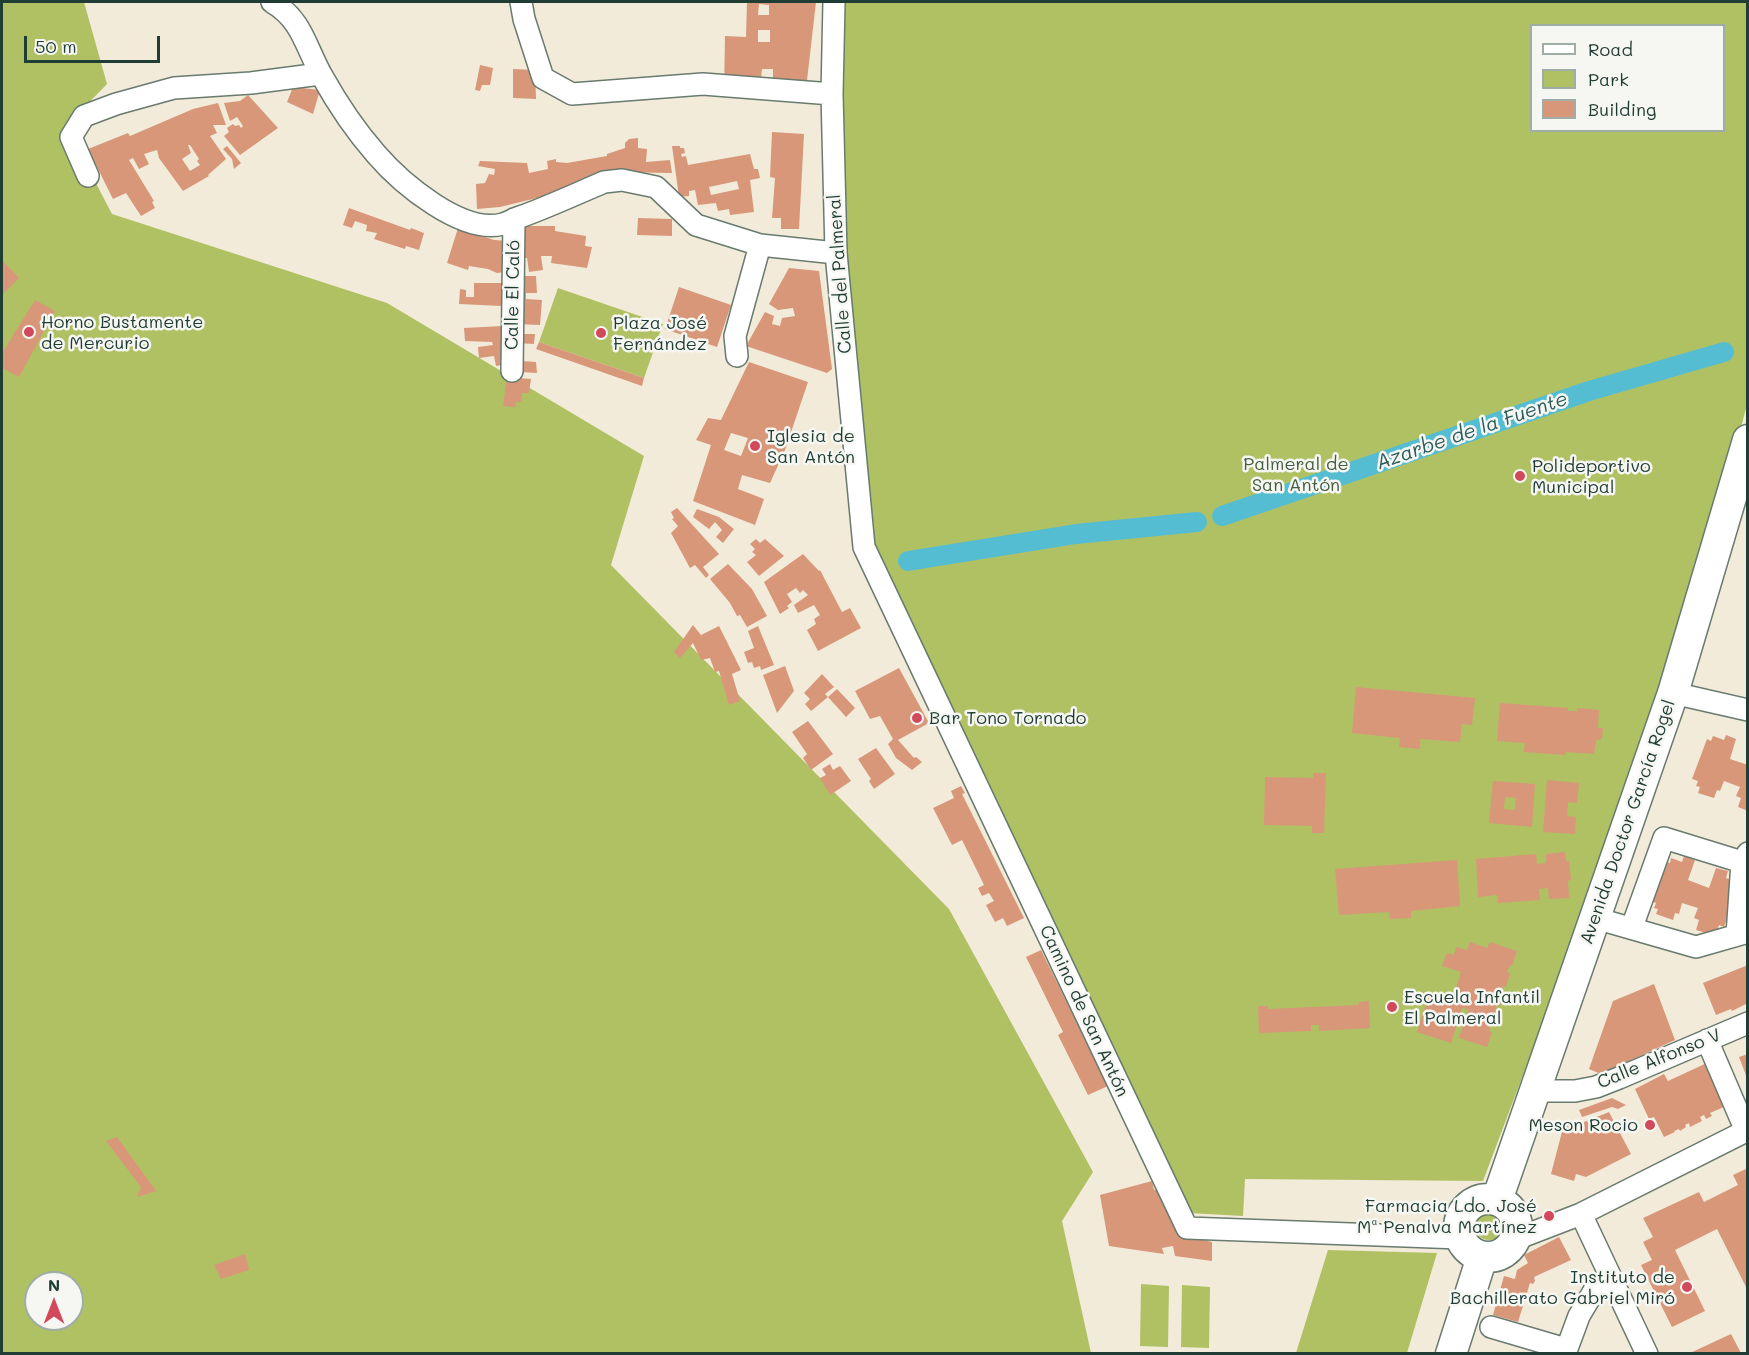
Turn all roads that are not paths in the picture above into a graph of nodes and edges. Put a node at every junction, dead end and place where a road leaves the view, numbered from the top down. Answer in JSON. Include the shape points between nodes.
{"nodes":[{"id":1,"x":272,"y":2,"type":"edge"},
{"id":2,"x":521,"y":2,"type":"edge"},
{"id":3,"x":834,"y":2,"type":"edge"},
{"id":4,"x":320,"y":74,"type":"junction"},
{"id":5,"x":832,"y":94,"type":"junction"},
{"id":6,"x":88,"y":176,"type":"dead end"},
{"id":7,"x":514,"y":219,"type":"junction"},
{"id":8,"x":760,"y":245,"type":"junction"},
{"id":9,"x":836,"y":253,"type":"junction"},
{"id":10,"x":737,"y":356,"type":"dead end"},
{"id":11,"x":512,"y":371,"type":"dead end"},
{"id":12,"x":1748,"y":440,"type":"edge"},
{"id":13,"x":864,"y":547,"type":"joint"},
{"id":14,"x":1673,"y":693,"type":"junction"},
{"id":15,"x":1748,"y":710,"type":"edge"},
{"id":16,"x":1744,"y":857,"type":"edge"},
{"id":17,"x":1595,"y":918,"type":"junction"},
{"id":18,"x":1632,"y":927,"type":"junction"},
{"id":19,"x":1742,"y":934,"type":"edge"},
{"id":20,"x":1748,"y":1023,"type":"edge"},
{"id":21,"x":1707,"y":1040,"type":"junction"},
{"id":22,"x":1534,"y":1091,"type":"junction"},
{"id":23,"x":1747,"y":1130,"type":"edge"},
{"id":24,"x":1497,"y":1200,"type":"junction"},
{"id":25,"x":1581,"y":1214,"type":"junction"},
{"id":26,"x":1516,"y":1239,"type":"junction"},
{"id":27,"x":1471,"y":1247,"type":"junction"},
{"id":28,"x":1609,"y":1278,"type":"junction"},
{"id":29,"x":1491,"y":1327,"type":"dead end"},
{"id":30,"x":1566,"y":1351,"type":"edge"},
{"id":31,"x":1450,"y":1353,"type":"edge"},
{"id":32,"x":1647,"y":1353,"type":"edge"}],
"edges":[{"from":1,"to":4,"type":"street","via":[[297,23]]},
{"from":2,"to":5,"type":"street","via":[[543,78],[572,94],[703,84]]},
{"from":3,"to":5,"type":"street","name":"Calle del Palmeral"},
{"from":4,"to":6,"type":"street","via":[[174,88],[84,116],[71,137]]},
{"from":4,"to":7,"type":"street","via":[[360,135],[414,189],[458,218],[484,225]]},
{"from":5,"to":9,"type":"street","name":"Calle del Palmeral"},
{"from":7,"to":8,"type":"street","via":[[604,182],[622,180],[656,187],[696,225]]},
{"from":7,"to":11,"type":"street","name":"Calle El Caló"},
{"from":8,"to":9,"type":"street"},
{"from":8,"to":10,"type":"street","via":[[735,336]]},
{"from":9,"to":13,"type":"street","name":"Calle del Palmeral"},
{"from":12,"to":14,"type":"street","name":"Avenida Doctor García Rogel"},
{"from":13,"to":27,"type":"street","name":"Camino de San Antón","via":[[1187,1228]]},
{"from":14,"to":15,"type":"street"},
{"from":14,"to":17,"type":"street","name":"Avenida Doctor García Rogel"},
{"from":16,"to":18,"type":"street","via":[[1664,838]]},
{"from":16,"to":19,"type":"street"},
{"from":17,"to":18,"type":"street"},
{"from":17,"to":22,"type":"street","name":"Avenida Doctor García Rogel"},
{"from":18,"to":19,"type":"street","via":[[1696,947]]},
{"from":20,"to":21,"type":"street","name":"Calle Alfonso V"},
{"from":21,"to":22,"type":"street","name":"Calle Alfonso V","via":[[1596,1087]]},
{"from":21,"to":23,"type":"street"},
{"from":22,"to":24,"type":"street","name":"Avenida Doctor García Rogel"},
{"from":23,"to":25,"type":"street"},
{"from":24,"to":26,"type":"street","via":[[1515,1215]]},
{"from":24,"to":27,"type":"street","via":[[1481,1199],[1467,1208],[1459,1222]]},
{"from":25,"to":26,"type":"street"},
{"from":25,"to":28,"type":"street"},
{"from":26,"to":27,"type":"street","via":[[1502,1254],[1492,1257]]},
{"from":27,"to":31,"type":"street"},
{"from":28,"to":30,"type":"street","via":[[1595,1289],[1578,1316]]},
{"from":28,"to":32,"type":"street"},
{"from":29,"to":30,"type":"street"}]}
